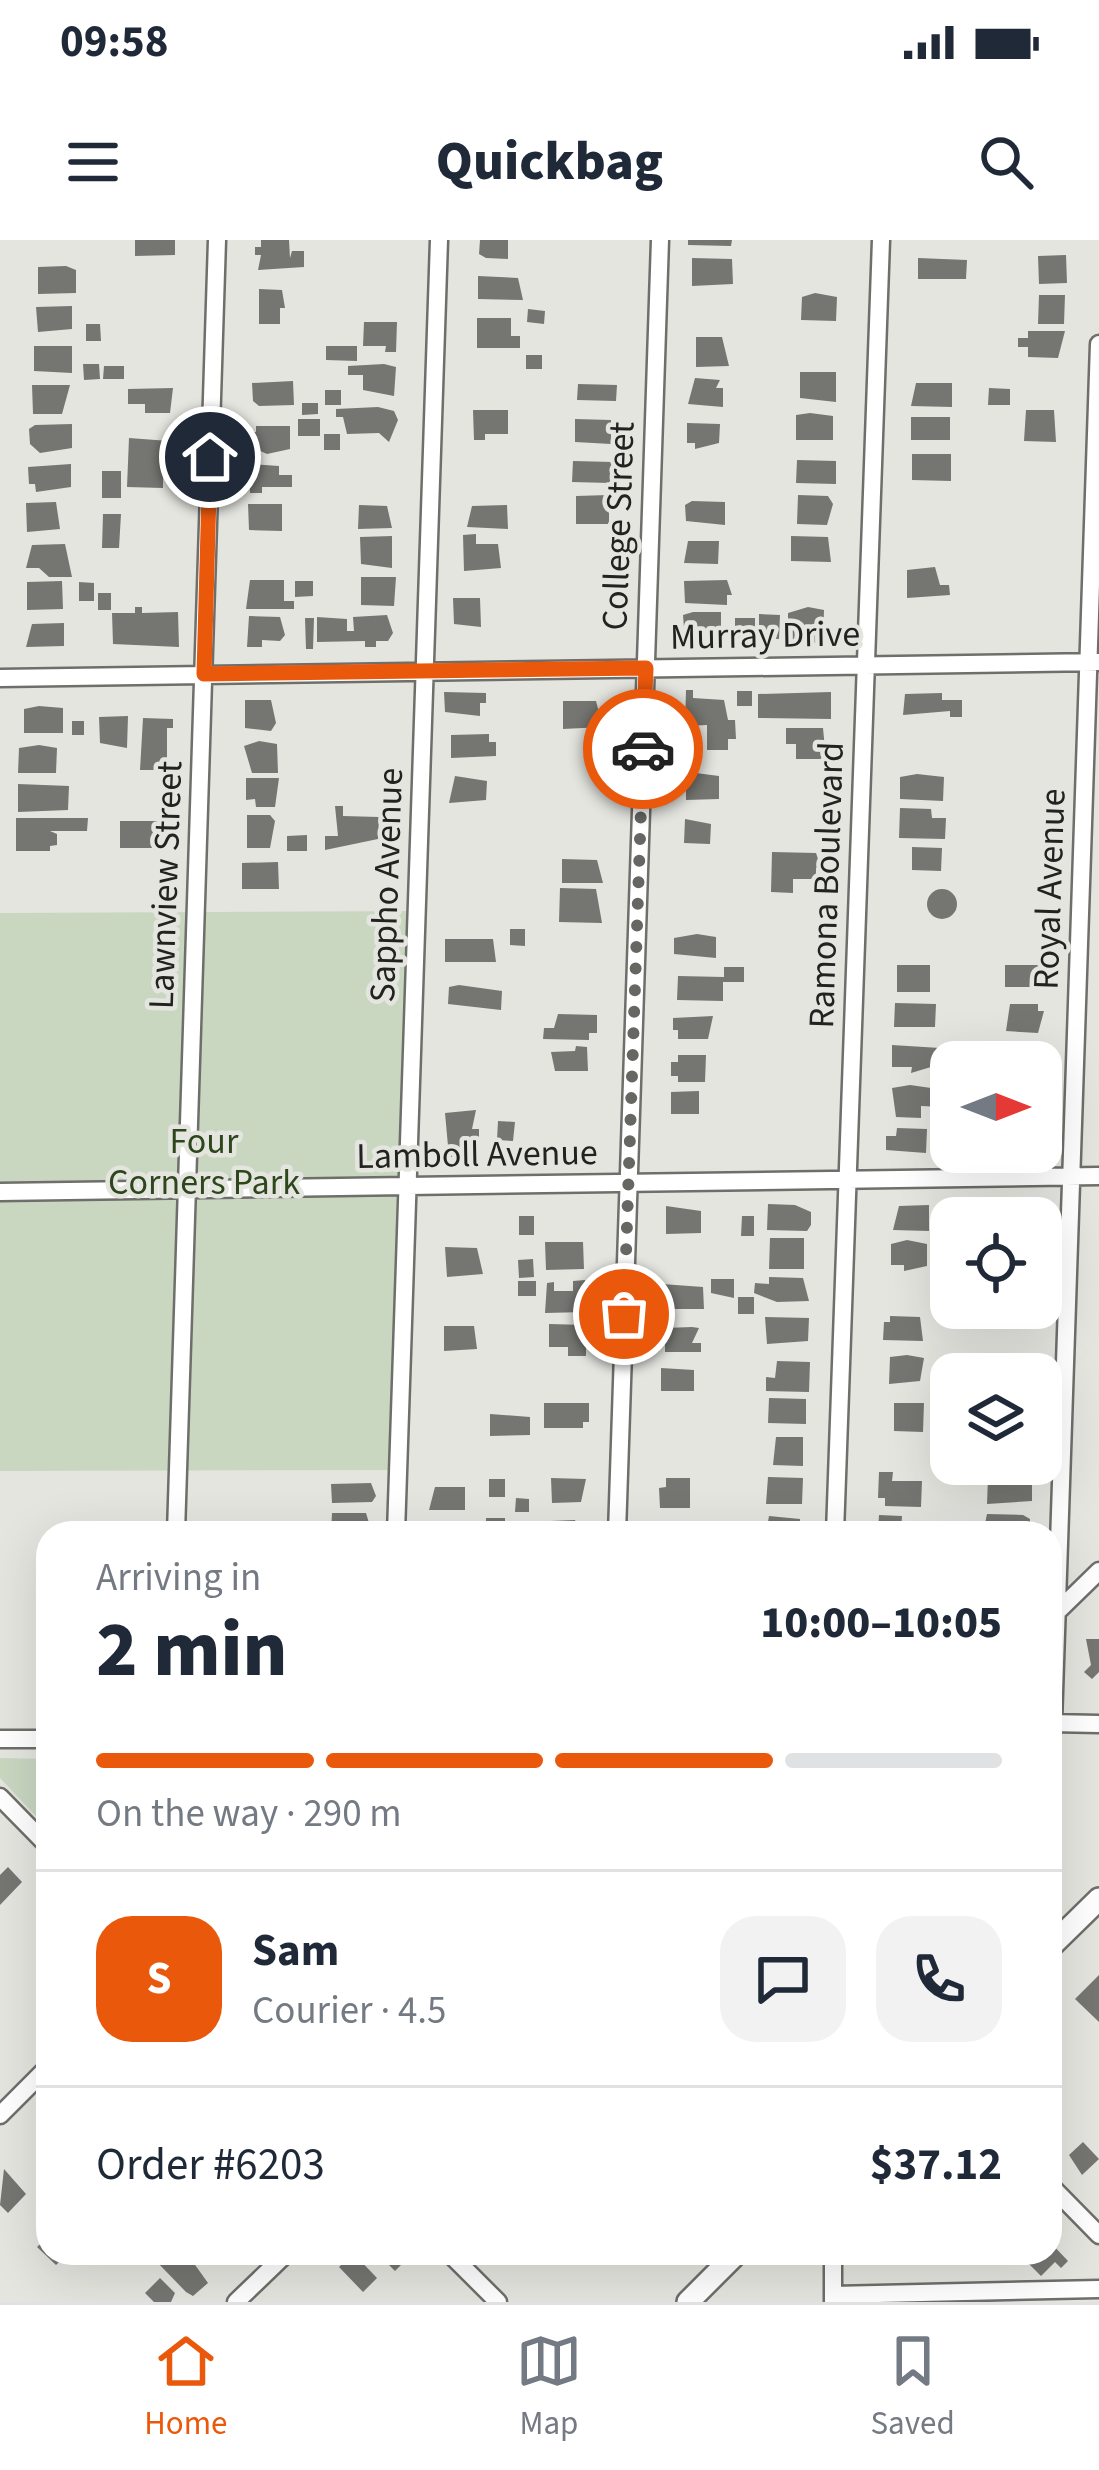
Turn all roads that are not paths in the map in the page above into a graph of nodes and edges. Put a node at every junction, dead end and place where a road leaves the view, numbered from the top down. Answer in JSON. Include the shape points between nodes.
{"nodes":[{"id":1,"x":217,"y":240,"type":"edge"},
{"id":2,"x":439,"y":240,"type":"edge"},
{"id":3,"x":660,"y":240,"type":"edge"},
{"id":4,"x":880,"y":240,"type":"edge"},
{"id":5,"x":1099,"y":344,"type":"edge"},
{"id":6,"x":1093,"y":662,"type":"edge"},
{"id":7,"x":866,"y":666,"type":"junction"},
{"id":8,"x":646,"y":668,"type":"junction"},
{"id":9,"x":425,"y":672,"type":"junction"},
{"id":10,"x":204,"y":674,"type":"junction"},
{"id":11,"x":0,"y":678,"type":"edge"},
{"id":12,"x":1072,"y":1176,"type":"junction"},
{"id":13,"x":1099,"y":1176,"type":"edge"},
{"id":14,"x":849,"y":1180,"type":"junction"},
{"id":15,"x":628,"y":1183,"type":"junction"},
{"id":16,"x":407,"y":1187,"type":"junction"},
{"id":17,"x":187,"y":1190,"type":"junction"},
{"id":18,"x":0,"y":1192,"type":"edge"},
{"id":19,"x":176,"y":1521,"type":"edge"},
{"id":20,"x":396,"y":1521,"type":"edge"},
{"id":21,"x":617,"y":1521,"type":"edge"},
{"id":22,"x":835,"y":1521,"type":"edge"},
{"id":23,"x":1061,"y":1521,"type":"edge"},
{"id":24,"x":1099,"y":1570,"type":"edge"},
{"id":25,"x":1062,"y":1607,"type":"edge"},
{"id":26,"x":1062,"y":1723,"type":"edge"},
{"id":27,"x":1099,"y":1724,"type":"edge"},
{"id":28,"x":0,"y":1739,"type":"edge"},
{"id":29,"x":36,"y":1739,"type":"edge"},
{"id":30,"x":0,"y":1797,"type":"edge"},
{"id":31,"x":36,"y":1834,"type":"edge"},
{"id":32,"x":1099,"y":1899,"type":"edge"},
{"id":33,"x":1062,"y":1935,"type":"edge"},
{"id":34,"x":36,"y":2079,"type":"edge"},
{"id":35,"x":0,"y":2115,"type":"edge"},
{"id":36,"x":1062,"y":2195,"type":"edge"},
{"id":37,"x":1096,"y":2225,"type":"edge"},
{"id":38,"x":275,"y":2265,"type":"edge"},
{"id":39,"x":461,"y":2265,"type":"edge"},
{"id":40,"x":725,"y":2265,"type":"edge"},
{"id":41,"x":833,"y":2265,"type":"edge"},
{"id":42,"x":1099,"y":2290,"type":"edge"},
{"id":43,"x":833,"y":2298,"type":"edge"},
{"id":44,"x":236,"y":2302,"type":"edge"},
{"id":45,"x":498,"y":2302,"type":"edge"},
{"id":46,"x":688,"y":2302,"type":"edge"}],
"edges":[{"from":1,"to":10,"type":"street","name":"Lawnview Street"},
{"from":2,"to":9,"type":"street","name":"Sappho Avenue"},
{"from":3,"to":8,"type":"street","name":"College Street"},
{"from":4,"to":7,"type":"street","name":"Ramona Boulevard"},
{"from":5,"to":6,"type":"street","name":"Royal Avenue"},
{"from":6,"to":7,"type":"street","name":"Murray Drive"},
{"from":6,"to":12,"type":"street","name":"Royal Avenue"},
{"from":7,"to":8,"type":"street","name":"Murray Drive"},
{"from":7,"to":14,"type":"street","name":"Ramona Boulevard"},
{"from":8,"to":9,"type":"street","name":"Murray Drive"},
{"from":8,"to":15,"type":"street","name":"College Street"},
{"from":9,"to":10,"type":"street","name":"Murray Drive"},
{"from":9,"to":16,"type":"street","name":"Sappho Avenue"},
{"from":10,"to":11,"type":"street","name":"Murray Drive"},
{"from":10,"to":17,"type":"street","name":"Lawnview Street"},
{"from":12,"to":13,"type":"street","name":"Lamboll Avenue"},
{"from":12,"to":14,"type":"street","name":"Lamboll Avenue"},
{"from":12,"to":23,"type":"street","name":"Royal Avenue"},
{"from":14,"to":15,"type":"street","name":"Lamboll Avenue"},
{"from":14,"to":22,"type":"street","name":"Ramona Boulevard"},
{"from":15,"to":16,"type":"street","name":"Lamboll Avenue"},
{"from":15,"to":21,"type":"street","name":"College Street"},
{"from":16,"to":17,"type":"street","name":"Lamboll Avenue"},
{"from":16,"to":20,"type":"street","name":"Sappho Avenue"},
{"from":17,"to":18,"type":"street","name":"Lamboll Avenue"},
{"from":17,"to":19,"type":"street","name":"Lawnview Street"},
{"from":24,"to":25,"type":"street"},
{"from":26,"to":27,"type":"street"},
{"from":28,"to":29,"type":"street"},
{"from":30,"to":31,"type":"street"},
{"from":32,"to":33,"type":"main road"},
{"from":34,"to":35,"type":"street"},
{"from":36,"to":37,"type":"street"},
{"from":38,"to":44,"type":"street"},
{"from":39,"to":45,"type":"street"},
{"from":40,"to":46,"type":"main road"},
{"from":41,"to":43,"type":"street"},
{"from":42,"to":43,"type":"street"}]}
